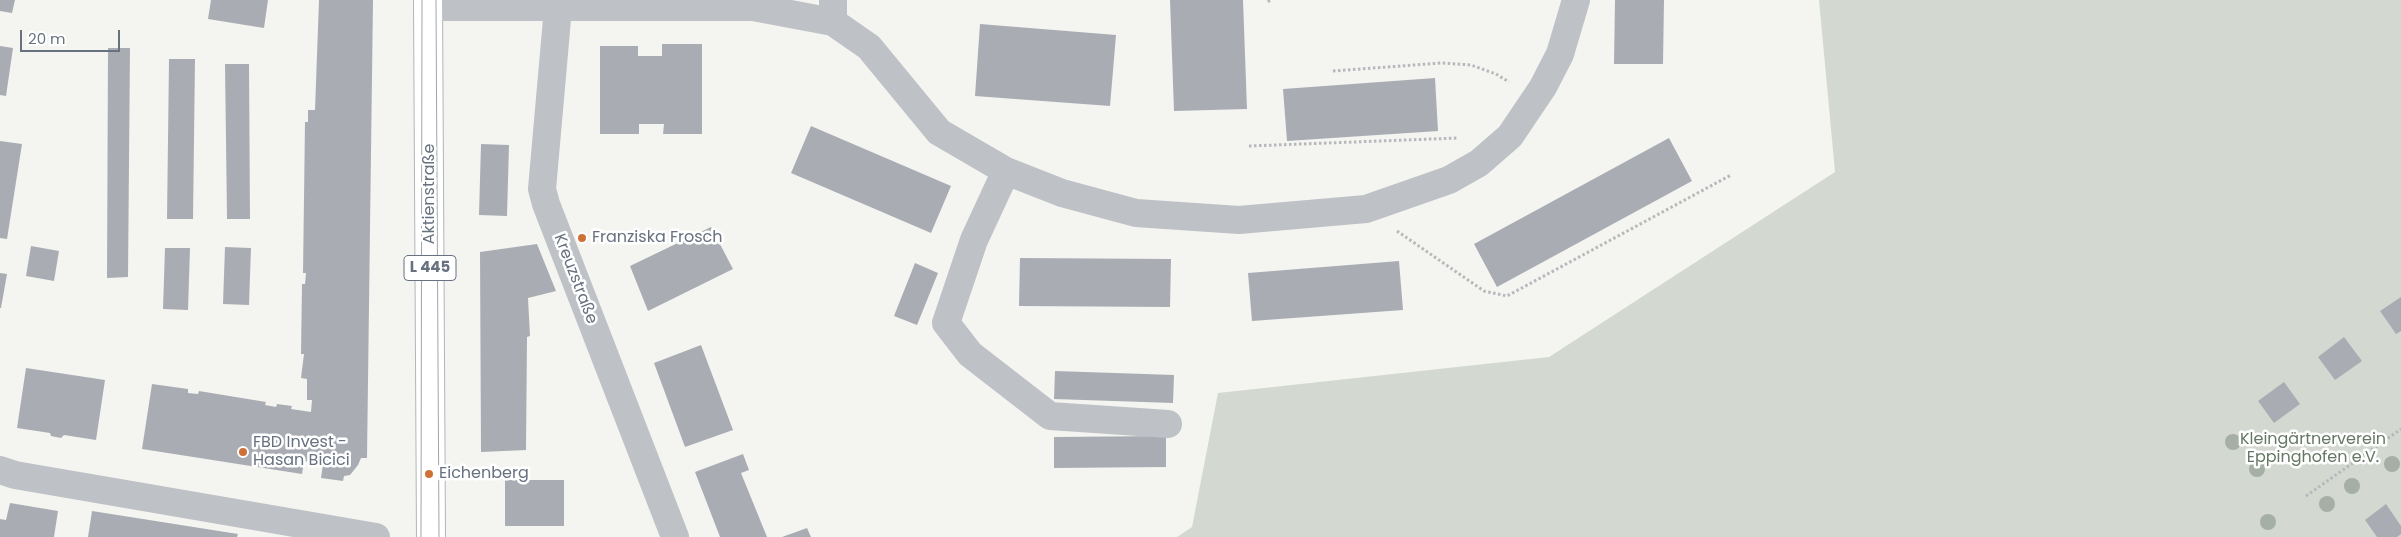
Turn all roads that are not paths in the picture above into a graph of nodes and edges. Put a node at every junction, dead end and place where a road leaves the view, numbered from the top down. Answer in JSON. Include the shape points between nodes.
{"nodes":[{"id":1,"x":1576,"y":0,"type":"edge"},
{"id":2,"x":428,"y":4,"type":"edge"},
{"id":3,"x":558,"y":8,"type":"junction"},
{"id":4,"x":833,"y":11,"type":"edge"},
{"id":5,"x":1006,"y":172,"type":"junction"},
{"id":6,"x":1168,"y":424,"type":"dead end"},
{"id":7,"x":0,"y":470,"type":"edge"},
{"id":8,"x":376,"y":537,"type":"edge"},
{"id":9,"x":431,"y":537,"type":"edge"},
{"id":10,"x":674,"y":537,"type":"edge"}],
"edges":[{"from":1,"to":5,"type":"street","via":[[1560,54],[1510,136],[1480,163],[1449,180],[1366,210],[1239,220],[1136,213],[1062,194]]},
{"from":2,"to":3,"type":"street"},
{"from":2,"to":9,"type":"main road","name":"Aktienstraße","number":"L 445"},
{"from":3,"to":4,"type":"street","via":[[754,7]]},
{"from":3,"to":10,"type":"street","name":"Kreuzstraße","via":[[542,189]]},
{"from":4,"to":5,"type":"street","via":[[869,47],[939,132]]},
{"from":5,"to":6,"type":"street","via":[[974,240],[946,323],[970,354],[1050,416]]},
{"from":7,"to":8,"type":"street","via":[[25,477]]}]}
